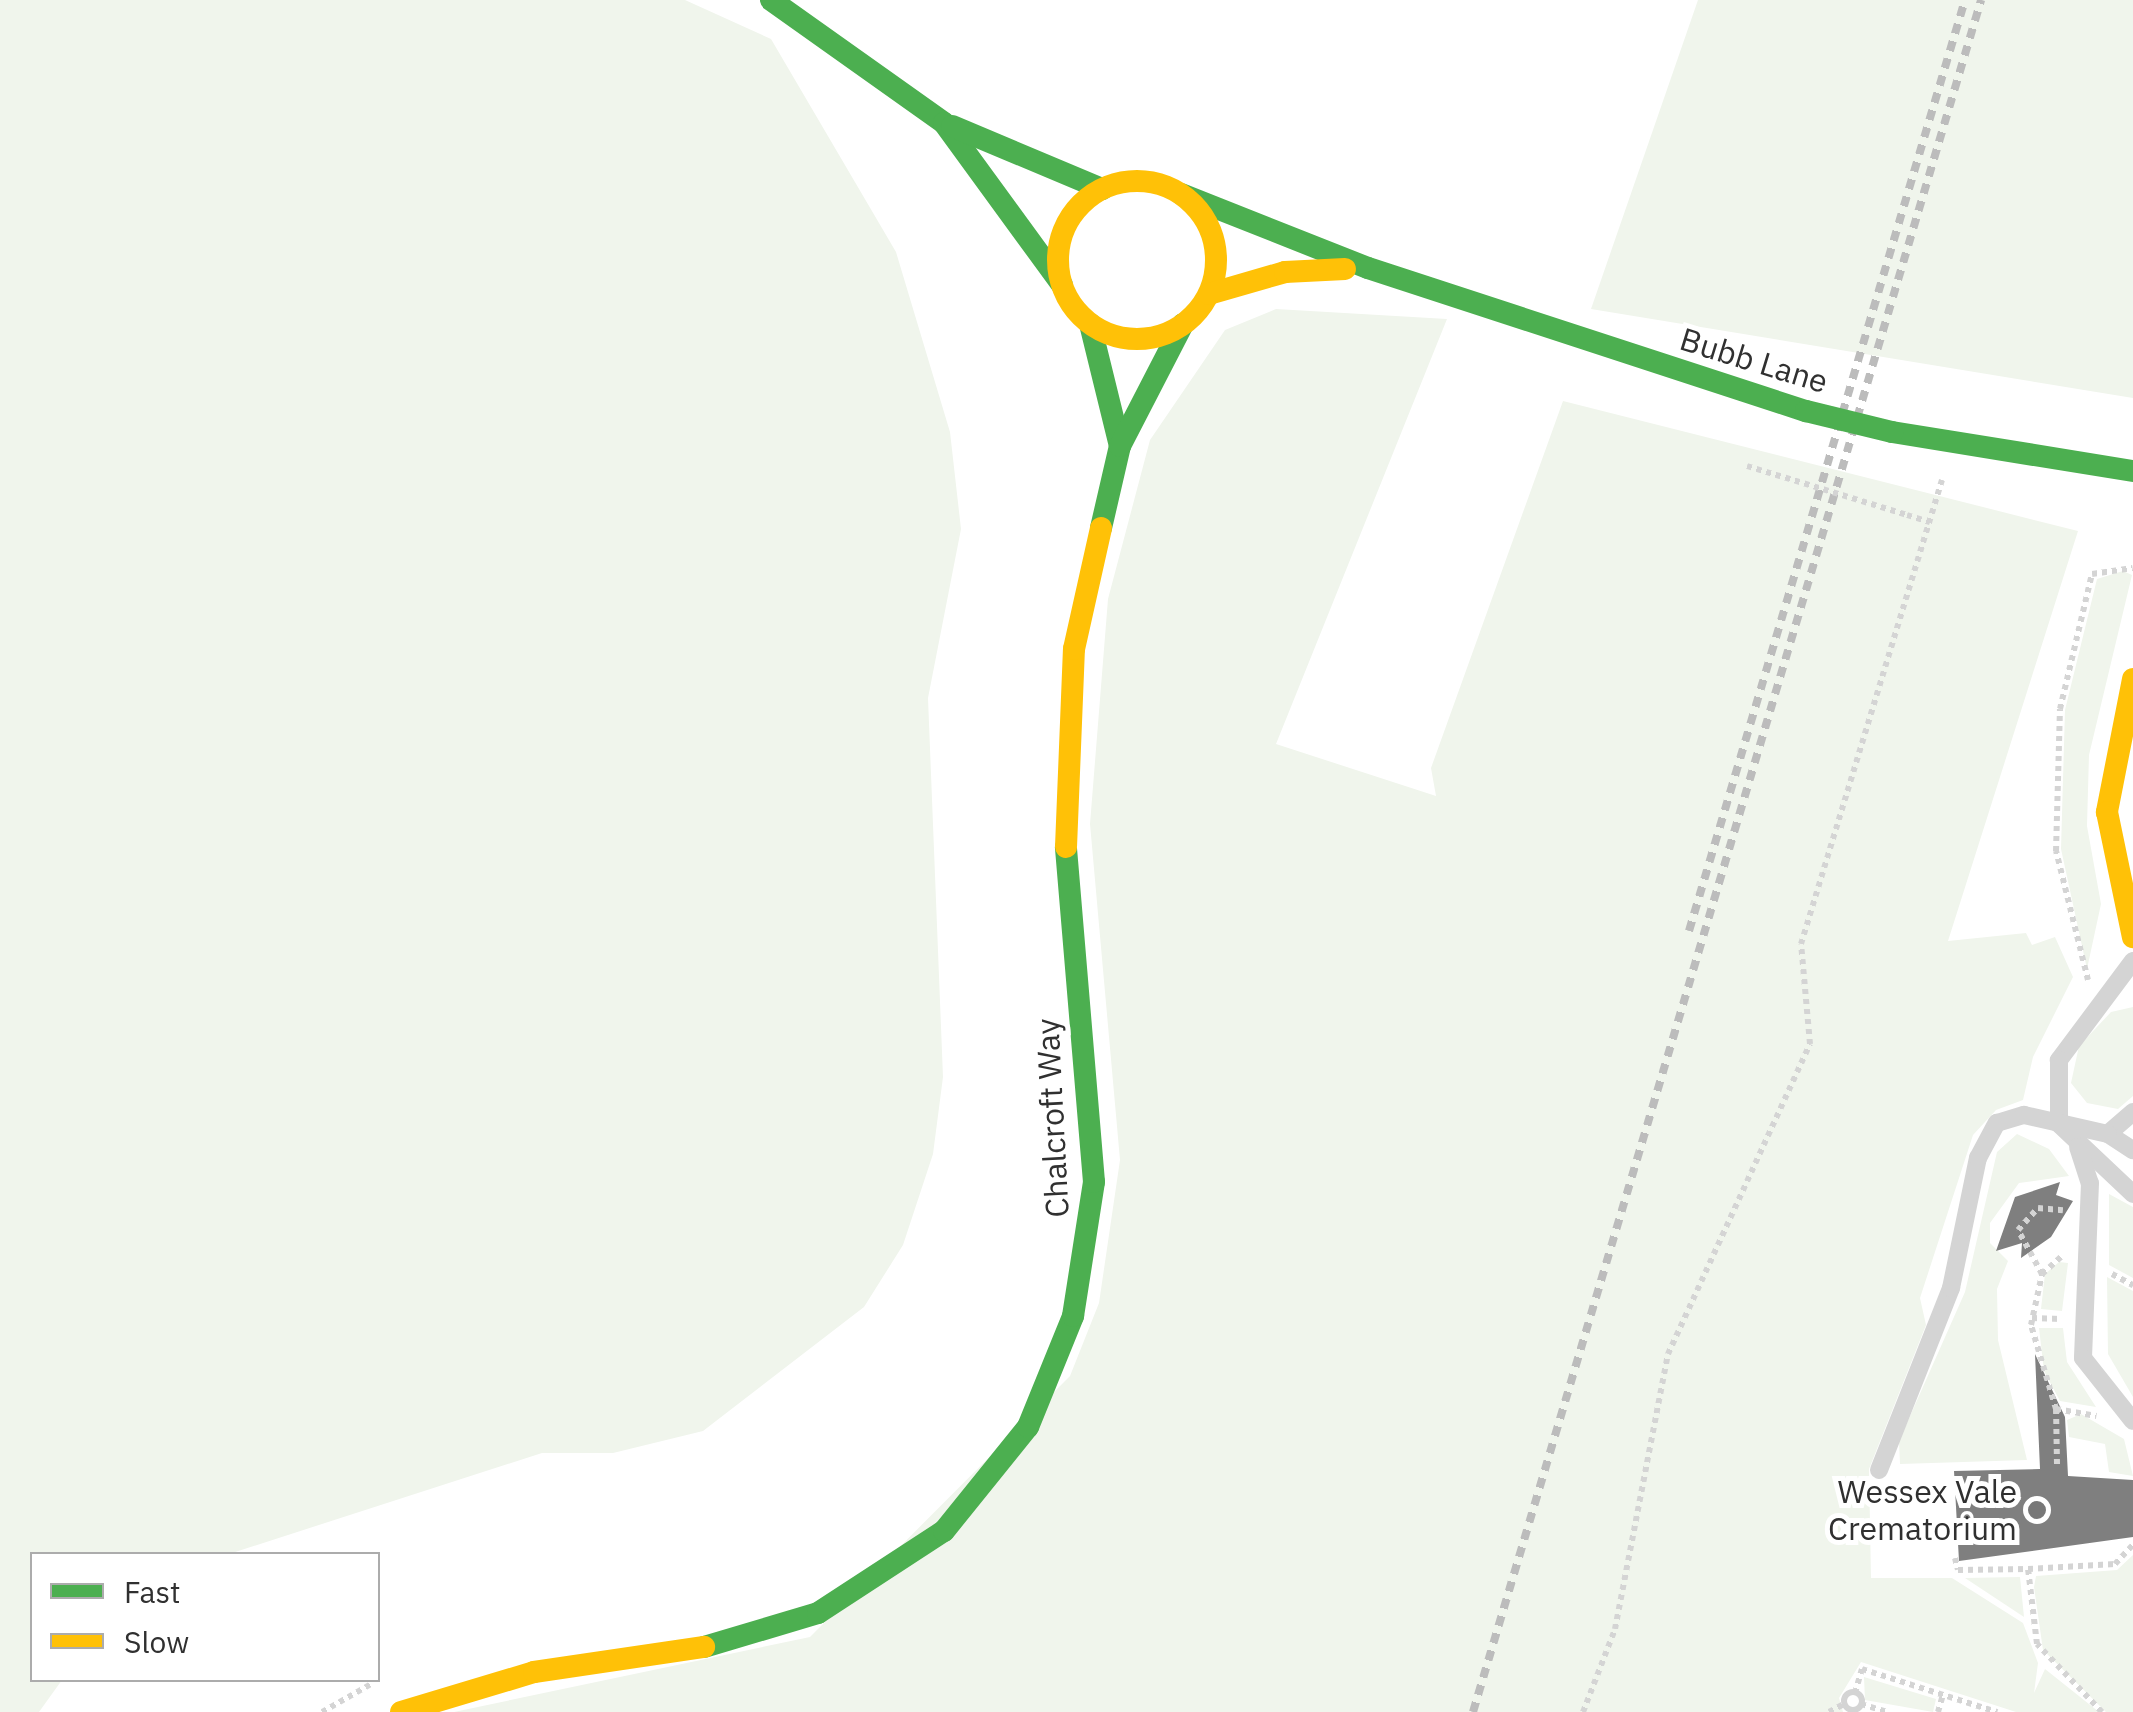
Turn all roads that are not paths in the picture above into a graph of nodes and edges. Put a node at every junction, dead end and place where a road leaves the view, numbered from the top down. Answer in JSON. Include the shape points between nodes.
{"nodes":[{"id":1,"x":770,"y":0,"type":"edge"},
{"id":2,"x":944,"y":122,"type":"junction"},
{"id":3,"x":1102,"y":189,"type":"junction"},
{"id":4,"x":1181,"y":194,"type":"junction"},
{"id":5,"x":1368,"y":268,"type":"junction"},
{"id":6,"x":1062,"y":285,"type":"junction"},
{"id":7,"x":1209,"y":294,"type":"junction"},
{"id":8,"x":1090,"y":324,"type":"junction"},
{"id":9,"x":1183,"y":324,"type":"junction"},
{"id":10,"x":1120,"y":446,"type":"junction"},
{"id":11,"x":2133,"y":471,"type":"edge"},
{"id":12,"x":2133,"y":679,"type":"edge"},
{"id":13,"x":2133,"y":937,"type":"edge"},
{"id":14,"x":2133,"y":961,"type":"edge"},
{"id":15,"x":2133,"y":1112,"type":"edge"},
{"id":16,"x":2059,"y":1124,"type":"junction"},
{"id":17,"x":2108,"y":1134,"type":"junction"},
{"id":18,"x":2078,"y":1147,"type":"junction"},
{"id":19,"x":2133,"y":1150,"type":"edge"},
{"id":20,"x":2133,"y":1194,"type":"edge"},
{"id":21,"x":2133,"y":1422,"type":"edge"},
{"id":22,"x":1879,"y":1470,"type":"dead end"},
{"id":23,"x":401,"y":1712,"type":"edge"}],
"edges":[{"from":1,"to":2,"type":"main road"},
{"from":2,"to":3,"type":"main road","via":[[1026,165]]},
{"from":2,"to":6,"type":"main road"},
{"from":3,"to":4,"type":"main road","via":[[1150,182]]},
{"from":3,"to":6,"type":"main road","via":[[1060,240]]},
{"from":4,"to":5,"type":"main road","name":"Bubb Lane"},
{"from":4,"to":7,"type":"main road","via":[[1210,228]]},
{"from":5,"to":7,"type":"main road","name":"Bubb Lane","via":[[1285,272]]},
{"from":5,"to":11,"type":"main road","name":"Bubb Lane","bridge":true,"via":[[1806,412],[1951,445]]},
{"from":6,"to":8,"type":"main road"},
{"from":7,"to":9,"type":"main road"},
{"from":8,"to":9,"type":"main road","via":[[1147,339]]},
{"from":8,"to":10,"type":"main road","name":"Chalcroft Way"},
{"from":9,"to":10,"type":"main road","name":"Chalcroft Way"},
{"from":10,"to":23,"type":"main road","name":"Chalcroft Way","via":[[1082,601],[1065,760],[1090,1229],[1062,1350],[1028,1427],[944,1532],[818,1613],[730,1642],[534,1672]]},
{"from":12,"to":13,"type":"main road","via":[[2107,812]]},
{"from":14,"to":16,"type":"lane","via":[[2058,1060]]},
{"from":15,"to":17,"type":"lane"},
{"from":16,"to":17,"type":"lane"},
{"from":16,"to":18,"type":"lane"},
{"from":16,"to":22,"type":"lane","via":[[2024,1116],[1997,1123],[1978,1158],[1951,1288]]},
{"from":17,"to":19,"type":"lane"},
{"from":18,"to":20,"type":"lane"},
{"from":18,"to":21,"type":"lane","via":[[2090,1183],[2084,1358]]}]}
